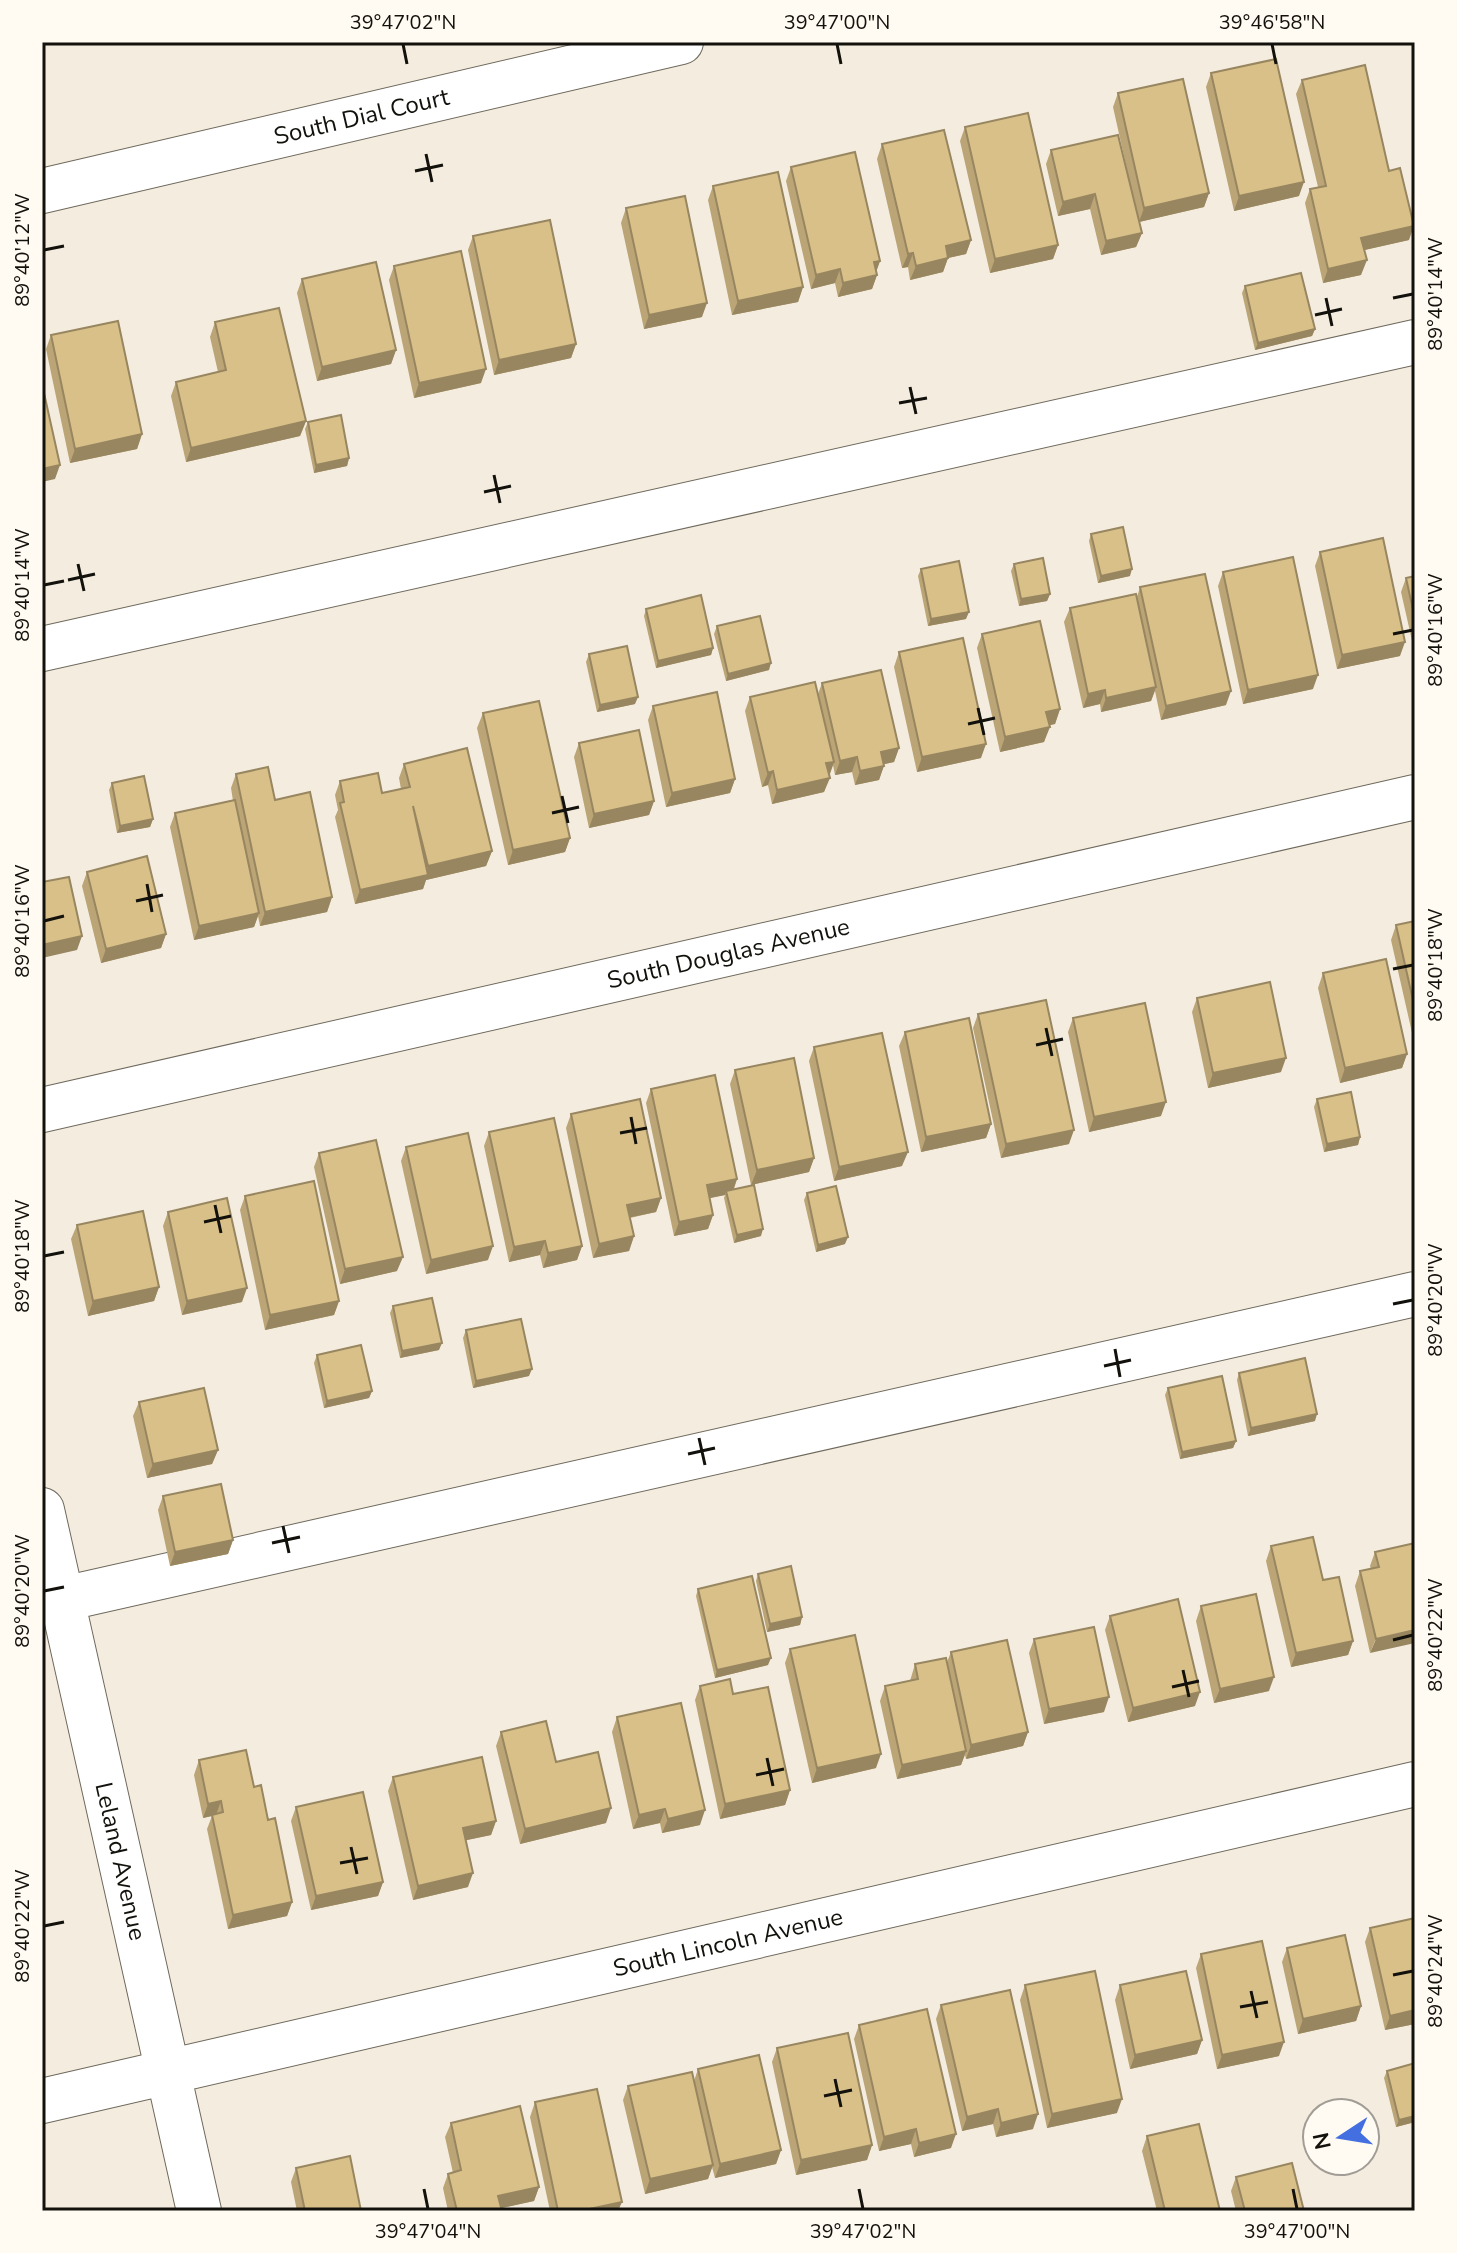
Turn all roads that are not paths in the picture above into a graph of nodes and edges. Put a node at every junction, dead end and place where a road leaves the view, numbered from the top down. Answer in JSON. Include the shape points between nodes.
{"nodes":[{"id":1,"x":681,"y":42,"type":"edge"},
{"id":2,"x":42,"y":191,"type":"edge"},
{"id":3,"x":1415,"y":342,"type":"edge"},
{"id":4,"x":42,"y":649,"type":"edge"},
{"id":5,"x":1415,"y":797,"type":"edge"},
{"id":6,"x":42,"y":1110,"type":"edge"},
{"id":7,"x":1415,"y":1294,"type":"edge"},
{"id":8,"x":42,"y":1510,"type":"edge"},
{"id":9,"x":63,"y":1599,"type":"junction"},
{"id":10,"x":1415,"y":1784,"type":"edge"},
{"id":11,"x":169,"y":2071,"type":"junction"},
{"id":12,"x":42,"y":2101,"type":"edge"},
{"id":13,"x":199,"y":2211,"type":"edge"}],
"edges":[{"from":1,"to":2,"type":"street","name":"South Dial Court"},
{"from":3,"to":4,"type":"street"},
{"from":5,"to":6,"type":"street","name":"South Douglas Avenue"},
{"from":7,"to":9,"type":"street"},
{"from":8,"to":9,"type":"street","name":"Leland Avenue"},
{"from":9,"to":11,"type":"street","name":"Leland Avenue"},
{"from":10,"to":11,"type":"street","name":"South Lincoln Avenue"},
{"from":11,"to":12,"type":"street","name":"South Lincoln Avenue"},
{"from":11,"to":13,"type":"street","name":"Leland Avenue"}]}
